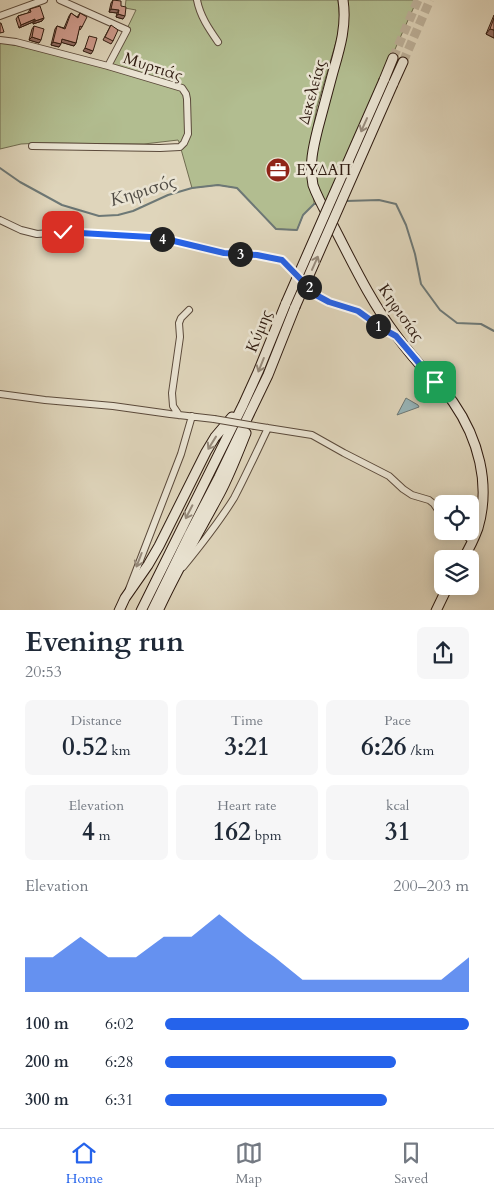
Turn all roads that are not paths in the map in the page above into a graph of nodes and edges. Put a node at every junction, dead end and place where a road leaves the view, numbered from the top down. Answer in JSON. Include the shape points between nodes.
{"nodes":[{"id":1,"x":44,"y":0,"type":"edge"},
{"id":2,"x":60,"y":0,"type":"edge"},
{"id":3,"x":197,"y":0,"type":"edge"},
{"id":4,"x":342,"y":0,"type":"edge"},
{"id":5,"x":0,"y":16,"type":"edge"},
{"id":6,"x":0,"y":40,"type":"edge"},
{"id":7,"x":218,"y":42,"type":"dead end"},
{"id":8,"x":393,"y":58,"type":"tunnel mouth"},
{"id":9,"x":403,"y":62,"type":"tunnel mouth"},
{"id":10,"x":108,"y":66,"type":"junction"},
{"id":11,"x":32,"y":146,"type":"dead end"},
{"id":12,"x":316,"y":192,"type":"joint"},
{"id":13,"x":0,"y":220,"type":"edge"},
{"id":14,"x":189,"y":310,"type":"dead end"},
{"id":15,"x":396,"y":336,"type":"junction"},
{"id":16,"x":0,"y":394,"type":"edge"},
{"id":17,"x":242,"y":405,"type":"junction"},
{"id":18,"x":252,"y":409,"type":"junction"},
{"id":19,"x":179,"y":414,"type":"junction"},
{"id":20,"x":192,"y":416,"type":"junction"},
{"id":21,"x":268,"y":428,"type":"junction"},
{"id":22,"x":434,"y":504,"type":"edge"},
{"id":23,"x":472,"y":541,"type":"joint"},
{"id":24,"x":468,"y":550,"type":"edge"},
{"id":25,"x":174,"y":577,"type":"junction"},
{"id":26,"x":444,"y":595,"type":"edge"},
{"id":27,"x":125,"y":598,"type":"junction"},
{"id":28,"x":119,"y":610,"type":"edge"},
{"id":29,"x":141,"y":610,"type":"edge"},
{"id":30,"x":152,"y":610,"type":"edge"},
{"id":31,"x":158,"y":610,"type":"edge"},
{"id":32,"x":436,"y":610,"type":"edge"}],
"edges":[{"from":1,"to":5,"type":"street"},
{"from":2,"to":10,"type":"street","via":[[126,30]]},
{"from":3,"to":7,"type":"street"},
{"from":4,"to":12,"type":"main road","name":"Δεκελείας","via":[[344,26],[341,42],[312,155],[311,170]]},
{"from":6,"to":10,"type":"street","name":"Μυρτιάς"},
{"from":8,"to":17,"type":"main road","name":"Κύμης","one_way":true,"bridge":true},
{"from":18,"to":9,"type":"main road","name":"Κύμης","one_way":true,"bridge":true},
{"from":10,"to":11,"type":"street","name":"Μυρτιάς","via":[[184,90],[188,99],[188,134],[183,145],[160,148]]},
{"from":12,"to":15,"type":"main road","name":"Κηφισίας","via":[[372,299]]},
{"from":13,"to":15,"type":"street","via":[[37,234],[63,232],[150,237],[224,253],[276,258],[282,260],[316,295],[358,311]]},
{"from":14,"to":19,"type":"street","via":[[179,324],[172,393],[173,406]]},
{"from":15,"to":23,"type":"main road","name":"Κηφισίας","via":[[452,400],[475,445],[484,489],[478,528]]},
{"from":16,"to":19,"type":"street"},
{"from":17,"to":27,"type":"main road","one_way":true,"via":[[215,437],[159,546]]},
{"from":17,"to":29,"type":"main road","name":"Κύμης","one_way":true},
{"from":18,"to":25,"type":"main road","via":[[229,475]]},
{"from":18,"to":30,"type":"main road","name":"Κύμης"},
{"from":19,"to":20,"type":"street"},
{"from":20,"to":21,"type":"street","bridge":true},
{"from":20,"to":27,"type":"street","one_way":true,"via":[[181,454]]},
{"from":21,"to":22,"type":"street","via":[[312,435],[390,476],[412,495]]},
{"from":21,"to":25,"type":"street","via":[[232,499],[195,553]]},
{"from":23,"to":24,"type":"main road","name":"Κηφισίας"},
{"from":25,"to":31,"type":"main road"},
{"from":26,"to":32,"type":"main road"},
{"from":27,"to":28,"type":"main road"}]}
